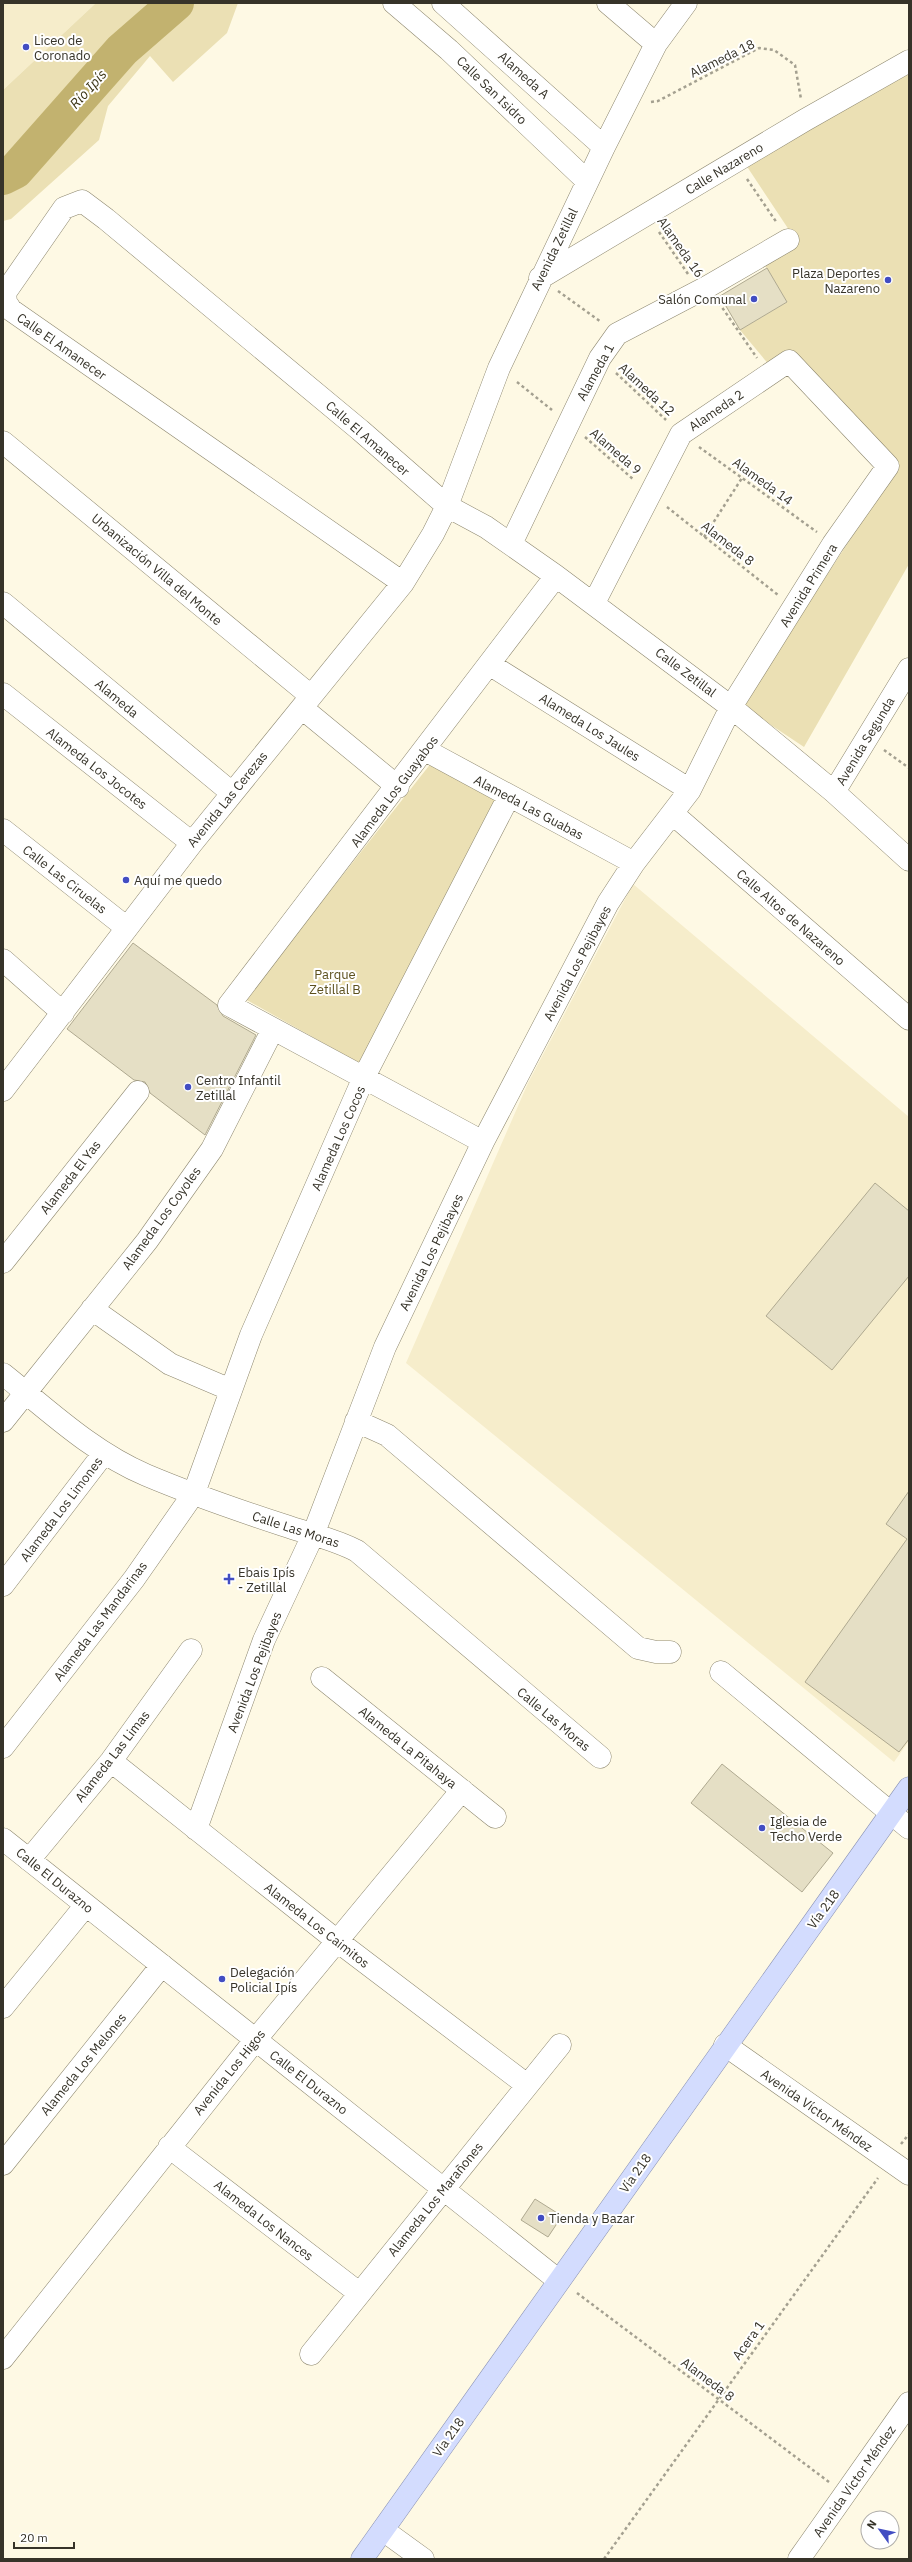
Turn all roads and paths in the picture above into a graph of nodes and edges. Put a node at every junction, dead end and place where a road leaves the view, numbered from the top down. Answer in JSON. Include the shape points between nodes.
{"nodes":[{"id":1,"x":394,"y":3,"type":"edge"},
{"id":2,"x":443,"y":3,"type":"edge"},
{"id":3,"x":608,"y":3,"type":"edge"},
{"id":4,"x":686,"y":3,"type":"edge"},
{"id":5,"x":656,"y":44,"type":"junction"},
{"id":6,"x":909,"y":60,"type":"edge"},
{"id":7,"x":624,"y":106,"type":"junction"},
{"id":8,"x":805,"y":120,"type":"junction"},
{"id":9,"x":604,"y":147,"type":"junction"},
{"id":10,"x":735,"y":161,"type":"junction"},
{"id":11,"x":587,"y":181,"type":"junction"},
{"id":12,"x":647,"y":215,"type":"junction"},
{"id":13,"x":788,"y":240,"type":"joint"},
{"id":14,"x":540,"y":278,"type":"junction"},
{"id":15,"x":703,"y":289,"type":"junction"},
{"id":16,"x":617,"y":334,"type":"junction"},
{"id":17,"x":600,"y":358,"type":"junction"},
{"id":18,"x":498,"y":368,"type":"junction"},
{"id":19,"x":769,"y":375,"type":"junction"},
{"id":20,"x":568,"y":422,"type":"junction"},
{"id":21,"x":681,"y":434,"type":"junction"},
{"id":22,"x":3,"y":442,"type":"edge"},
{"id":23,"x":888,"y":466,"type":"joint"},
{"id":24,"x":742,"y":478,"type":"junction"},
{"id":25,"x":650,"y":494,"type":"junction"},
{"id":26,"x":446,"y":506,"type":"junction"},
{"id":27,"x":704,"y":537,"type":"junction"},
{"id":28,"x":511,"y":544,"type":"junction"},
{"id":29,"x":833,"y":544,"type":"junction"},
{"id":30,"x":556,"y":576,"type":"junction"},
{"id":31,"x":403,"y":583,"type":"junction"},
{"id":32,"x":3,"y":603,"type":"edge"},
{"id":33,"x":594,"y":603,"type":"junction"},
{"id":34,"x":794,"y":608,"type":"junction"},
{"id":35,"x":489,"y":664,"type":"junction"},
{"id":36,"x":909,"y":669,"type":"edge"},
{"id":37,"x":3,"y":694,"type":"edge"},
{"id":38,"x":307,"y":702,"type":"junction"},
{"id":39,"x":731,"y":707,"type":"junction"},
{"id":40,"x":868,"y":737,"type":"junction"},
{"id":41,"x":425,"y":750,"type":"junction"},
{"id":42,"x":909,"y":768,"type":"edge"},
{"id":43,"x":398,"y":786,"type":"junction"},
{"id":44,"x":690,"y":790,"type":"junction"},
{"id":45,"x":834,"y":792,"type":"junction"},
{"id":46,"x":232,"y":793,"type":"junction"},
{"id":47,"x":510,"y":796,"type":"junction"},
{"id":48,"x":673,"y":814,"type":"junction"},
{"id":49,"x":3,"y":830,"type":"edge"},
{"id":50,"x":192,"y":843,"type":"junction"},
{"id":51,"x":909,"y":860,"type":"edge"},
{"id":52,"x":634,"y":863,"type":"junction"},
{"id":53,"x":127,"y":928,"type":"junction"},
{"id":54,"x":3,"y":960,"type":"edge"},
{"id":55,"x":63,"y":1013,"type":"junction"},
{"id":56,"x":909,"y":1019,"type":"edge"},
{"id":57,"x":273,"y":1029,"type":"junction"},
{"id":58,"x":364,"y":1077,"type":"junction"},
{"id":59,"x":3,"y":1090,"type":"edge"},
{"id":60,"x":138,"y":1092,"type":"dead end"},
{"id":61,"x":483,"y":1142,"type":"junction"},
{"id":62,"x":3,"y":1262,"type":"edge"},
{"id":63,"x":92,"y":1309,"type":"junction"},
{"id":64,"x":3,"y":1374,"type":"edge"},
{"id":65,"x":231,"y":1390,"type":"junction"},
{"id":66,"x":25,"y":1392,"type":"junction"},
{"id":67,"x":3,"y":1421,"type":"edge"},
{"id":68,"x":356,"y":1421,"type":"junction"},
{"id":69,"x":104,"y":1452,"type":"junction"},
{"id":70,"x":194,"y":1493,"type":"junction"},
{"id":71,"x":313,"y":1535,"type":"junction"},
{"id":72,"x":3,"y":1585,"type":"edge"},
{"id":73,"x":191,"y":1650,"type":"dead end"},
{"id":74,"x":670,"y":1652,"type":"dead end"},
{"id":75,"x":721,"y":1672,"type":"dead end"},
{"id":76,"x":322,"y":1678,"type":"dead end"},
{"id":77,"x":3,"y":1748,"type":"edge"},
{"id":78,"x":600,"y":1757,"type":"dead end"},
{"id":79,"x":111,"y":1761,"type":"junction"},
{"id":80,"x":909,"y":1788,"type":"edge"},
{"id":81,"x":462,"y":1790,"type":"junction"},
{"id":82,"x":891,"y":1813,"type":"junction"},
{"id":83,"x":495,"y":1817,"type":"dead end"},
{"id":84,"x":909,"y":1828,"type":"edge"},
{"id":85,"x":196,"y":1829,"type":"junction"},
{"id":86,"x":12,"y":1851,"type":"edge"},
{"id":87,"x":86,"y":1905,"type":"junction"},
{"id":88,"x":336,"y":1940,"type":"junction"},
{"id":89,"x":162,"y":1965,"type":"junction"},
{"id":90,"x":3,"y":2007,"type":"edge"},
{"id":91,"x":256,"y":2039,"type":"junction"},
{"id":92,"x":560,"y":2045,"type":"dead end"},
{"id":93,"x":725,"y":2045,"type":"junction"},
{"id":94,"x":527,"y":2085,"type":"junction"},
{"id":95,"x":909,"y":2134,"type":"edge"},
{"id":96,"x":169,"y":2147,"type":"junction"},
{"id":97,"x":890,"y":2161,"type":"junction"},
{"id":98,"x":3,"y":2164,"type":"edge"},
{"id":99,"x":909,"y":2174,"type":"edge"},
{"id":100,"x":444,"y":2189,"type":"junction"},
{"id":101,"x":558,"y":2280,"type":"junction"},
{"id":102,"x":359,"y":2293,"type":"junction"},
{"id":103,"x":311,"y":2354,"type":"dead end"},
{"id":104,"x":3,"y":2358,"type":"edge"},
{"id":105,"x":718,"y":2399,"type":"junction"},
{"id":106,"x":909,"y":2403,"type":"edge"},
{"id":107,"x":845,"y":2494,"type":"junction"},
{"id":108,"x":383,"y":2530,"type":"junction"},
{"id":109,"x":362,"y":2559,"type":"edge"},
{"id":110,"x":423,"y":2559,"type":"edge"},
{"id":111,"x":604,"y":2559,"type":"edge"},
{"id":112,"x":799,"y":2559,"type":"edge"}],
"edges":[{"from":1,"to":11,"type":"street","name":"Calle San Isidro","via":[[449,50]]},
{"from":2,"to":9,"type":"street","name":"Alameda A"},
{"from":3,"to":5,"type":"street"},
{"from":4,"to":5,"type":"street","name":"Avenida Zetillal"},
{"from":5,"to":7,"type":"street","name":"Avenida Zetillal"},
{"from":6,"to":8,"type":"street","name":"Calle Nazareno"},
{"from":7,"to":8,"type":"path","name":"Alameda 18","via":[[658,101],[759,48],[774,50],[796,65]]},
{"from":7,"to":9,"type":"street","name":"Avenida Zetillal"},
{"from":8,"to":10,"type":"street","name":"Calle Nazareno"},
{"from":9,"to":11,"type":"street","name":"Avenida Zetillal"},
{"from":10,"to":12,"type":"street","name":"Calle Nazareno"},
{"from":10,"to":13,"type":"path"},
{"from":11,"to":14,"type":"street","name":"Avenida Zetillal"},
{"from":12,"to":14,"type":"street","name":"Calle Nazareno"},
{"from":12,"to":15,"type":"path","name":"Alameda 16"},
{"from":13,"to":15,"type":"street","name":"Alameda 1"},
{"from":14,"to":16,"type":"path"},
{"from":14,"to":18,"type":"street","name":"Avenida Zetillal"},
{"from":15,"to":16,"type":"street","name":"Alameda 1"},
{"from":15,"to":19,"type":"path","name":"Alameda 16"},
{"from":16,"to":17,"type":"street","name":"Alameda 1"},
{"from":17,"to":20,"type":"street","name":"Alameda 1"},
{"from":17,"to":21,"type":"path","name":"Alameda 12"},
{"from":18,"to":20,"type":"path","name":"Alameda 9"},
{"from":18,"to":26,"type":"street","name":"Avenida Zetillal"},
{"from":19,"to":21,"type":"street","name":"Alameda 2"},
{"from":19,"to":23,"type":"street","name":"Alameda 2","via":[[789,361]]},
{"from":20,"to":25,"type":"path","name":"Alameda 9"},
{"from":20,"to":28,"type":"street","name":"Alameda 1"},
{"from":21,"to":24,"type":"path","name":"Alameda 14"},
{"from":21,"to":25,"type":"street","name":"Alameda 2"},
{"from":22,"to":38,"type":"street","name":"Urbanización Villa del Monte"},
{"from":23,"to":29,"type":"street","name":"Avenida Primera"},
{"from":24,"to":27,"type":"path"},
{"from":24,"to":29,"type":"path","name":"Alameda 14"},
{"from":25,"to":27,"type":"path","name":"Alameda 8"},
{"from":25,"to":33,"type":"street","name":"Alameda 2"},
{"from":26,"to":28,"type":"street","name":"Calle Zetillal"},
{"from":26,"to":31,"type":"street","name":"Avenida Las Cerezas","via":[[433,534]]},
{"from":26,"to":31,"type":"street","name":"Calle El Amanecer","via":[[360,430],[82,201],[64,208],[5,293],[6,302],[11,310]]},
{"from":27,"to":34,"type":"path","name":"Alameda 8"},
{"from":28,"to":30,"type":"street","name":"Calle Zetillal"},
{"from":29,"to":34,"type":"street","name":"Avenida Primera"},
{"from":30,"to":33,"type":"street","name":"Calle Zetillal"},
{"from":30,"to":35,"type":"street","name":"Alameda Los Guayabos"},
{"from":31,"to":38,"type":"street","name":"Avenida Las Cerezas"},
{"from":32,"to":46,"type":"street","name":"Alameda"},
{"from":33,"to":39,"type":"street","name":"Calle Zetillal"},
{"from":34,"to":39,"type":"street","name":"Avenida Primera"},
{"from":35,"to":41,"type":"street","name":"Alameda Los Guayabos"},
{"from":35,"to":44,"type":"street","name":"Alameda Los Jaules"},
{"from":36,"to":40,"type":"street","name":"Avenida Segunda"},
{"from":37,"to":50,"type":"street","name":"Alameda Los Jocotes"},
{"from":38,"to":43,"type":"street","name":"Urbanización Villa del Monte"},
{"from":38,"to":46,"type":"street","name":"Avenida Las Cerezas"},
{"from":39,"to":44,"type":"street","name":"Avenida Los Pejibayes"},
{"from":39,"to":45,"type":"street","name":"Calle Zetillal"},
{"from":40,"to":42,"type":"path"},
{"from":40,"to":45,"type":"street","name":"Avenida Segunda"},
{"from":41,"to":43,"type":"street","name":"Alameda Los Guayabos"},
{"from":41,"to":47,"type":"street","name":"Alameda Las Guabas"},
{"from":43,"to":57,"type":"street","name":"Alameda Los Guayabos","via":[[229,1005]]},
{"from":44,"to":48,"type":"street","name":"Avenida Los Pejibayes"},
{"from":45,"to":51,"type":"street","name":"Calle Zetillal"},
{"from":46,"to":50,"type":"street","name":"Avenida Las Cerezas"},
{"from":47,"to":52,"type":"street","name":"Alameda Las Guabas"},
{"from":47,"to":58,"type":"street","name":"Alameda Los Cocos"},
{"from":48,"to":52,"type":"street","name":"Avenida Los Pejibayes"},
{"from":48,"to":56,"type":"street","name":"Calle Altos de Nazareno"},
{"from":49,"to":53,"type":"street","name":"Calle Las Ciruelas"},
{"from":50,"to":53,"type":"street","name":"Avenida Las Cerezas"},
{"from":52,"to":61,"type":"street","name":"Avenida Los Pejibayes","via":[[608,903]]},
{"from":53,"to":55,"type":"street","name":"Avenida Las Cerezas"},
{"from":54,"to":55,"type":"street"},
{"from":55,"to":59,"type":"street","name":"Avenida Las Cerezas"},
{"from":57,"to":58,"type":"street"},
{"from":57,"to":63,"type":"street","name":"Alameda Los Coyoles","via":[[212,1149],[147,1241]]},
{"from":58,"to":61,"type":"street"},
{"from":58,"to":65,"type":"street","name":"Alameda Los Cocos","via":[[251,1334]]},
{"from":60,"to":62,"type":"street","name":"Alameda El Yas"},
{"from":61,"to":68,"type":"street","name":"Avenida Los Pejibayes","via":[[385,1347]]},
{"from":63,"to":65,"type":"street","via":[[170,1364]]},
{"from":63,"to":66,"type":"street","name":"Alameda Los Coyoles"},
{"from":64,"to":66,"type":"street","name":"Calle Las Moras"},
{"from":65,"to":70,"type":"street","name":"Alameda Los Cocos"},
{"from":66,"to":67,"type":"street","name":"Alameda Los Coyoles"},
{"from":66,"to":69,"type":"street","name":"Calle Las Moras","via":[[87,1442]]},
{"from":68,"to":71,"type":"street","name":"Avenida Los Pejibayes"},
{"from":68,"to":74,"type":"street","via":[[387,1436],[638,1648]]},
{"from":69,"to":70,"type":"street","name":"Calle Las Moras","via":[[145,1474]]},
{"from":69,"to":72,"type":"street","name":"Alameda Los Limones"},
{"from":70,"to":71,"type":"street","name":"Calle Las Moras"},
{"from":70,"to":77,"type":"street","name":"Alameda Las Mandarinas","via":[[134,1580]]},
{"from":71,"to":78,"type":"street","name":"Calle Las Moras","via":[[334,1539],[357,1551]]},
{"from":71,"to":85,"type":"street","name":"Avenida Los Pejibayes","via":[[264,1640]]},
{"from":73,"to":79,"type":"street","name":"Alameda Las Limas"},
{"from":75,"to":82,"type":"street"},
{"from":76,"to":81,"type":"street","name":"Alameda La Pitahaya"},
{"from":79,"to":85,"type":"street","name":"Alameda Los Caimitos"},
{"from":79,"to":86,"type":"street","name":"Alameda Las Limas"},
{"from":80,"to":82,"type":"main road","name":"Vía 218"},
{"from":81,"to":83,"type":"street","name":"Alameda La Pitahaya"},
{"from":81,"to":88,"type":"street","name":"Avenida Los Higos"},
{"from":82,"to":84,"type":"street"},
{"from":82,"to":93,"type":"main road","name":"Vía 218"},
{"from":85,"to":88,"type":"street","name":"Alameda Los Caimitos"},
{"from":86,"to":87,"type":"street","name":"Calle El Durazno"},
{"from":87,"to":89,"type":"street","name":"Calle El Durazno"},
{"from":87,"to":90,"type":"street"},
{"from":88,"to":91,"type":"street","name":"Avenida Los Higos"},
{"from":88,"to":94,"type":"street","name":"Alameda Los Caimitos"},
{"from":89,"to":91,"type":"street","name":"Calle El Durazno"},
{"from":89,"to":98,"type":"street","name":"Alameda Los Melones"},
{"from":91,"to":96,"type":"street","name":"Avenida Los Higos"},
{"from":91,"to":100,"type":"street","name":"Calle El Durazno"},
{"from":92,"to":94,"type":"street","name":"Alameda Los Marañones"},
{"from":93,"to":97,"type":"street","name":"Avenida Víctor Méndez"},
{"from":93,"to":101,"type":"main road","name":"Vía 218"},
{"from":94,"to":100,"type":"street","name":"Alameda Los Marañones"},
{"from":95,"to":97,"type":"path","name":"Acera 1"},
{"from":96,"to":102,"type":"street","name":"Alameda Los Nances"},
{"from":96,"to":104,"type":"street","name":"Avenida Los Higos"},
{"from":97,"to":99,"type":"street","name":"Avenida Víctor Méndez"},
{"from":97,"to":105,"type":"path","name":"Acera 1"},
{"from":100,"to":101,"type":"street","name":"Calle El Durazno"},
{"from":100,"to":102,"type":"street","name":"Alameda Los Marañones"},
{"from":101,"to":105,"type":"path","name":"Alameda 8"},
{"from":101,"to":108,"type":"main road","name":"Vía 218"},
{"from":102,"to":103,"type":"street","name":"Alameda Los Marañones"},
{"from":105,"to":107,"type":"path","name":"Alameda 8"},
{"from":105,"to":111,"type":"path","name":"Acera 1"},
{"from":106,"to":107,"type":"street","name":"Avenida Víctor Méndez"},
{"from":107,"to":112,"type":"street","name":"Avenida Víctor Méndez"},
{"from":108,"to":109,"type":"main road","name":"Vía 218"},
{"from":108,"to":110,"type":"street"}]}
